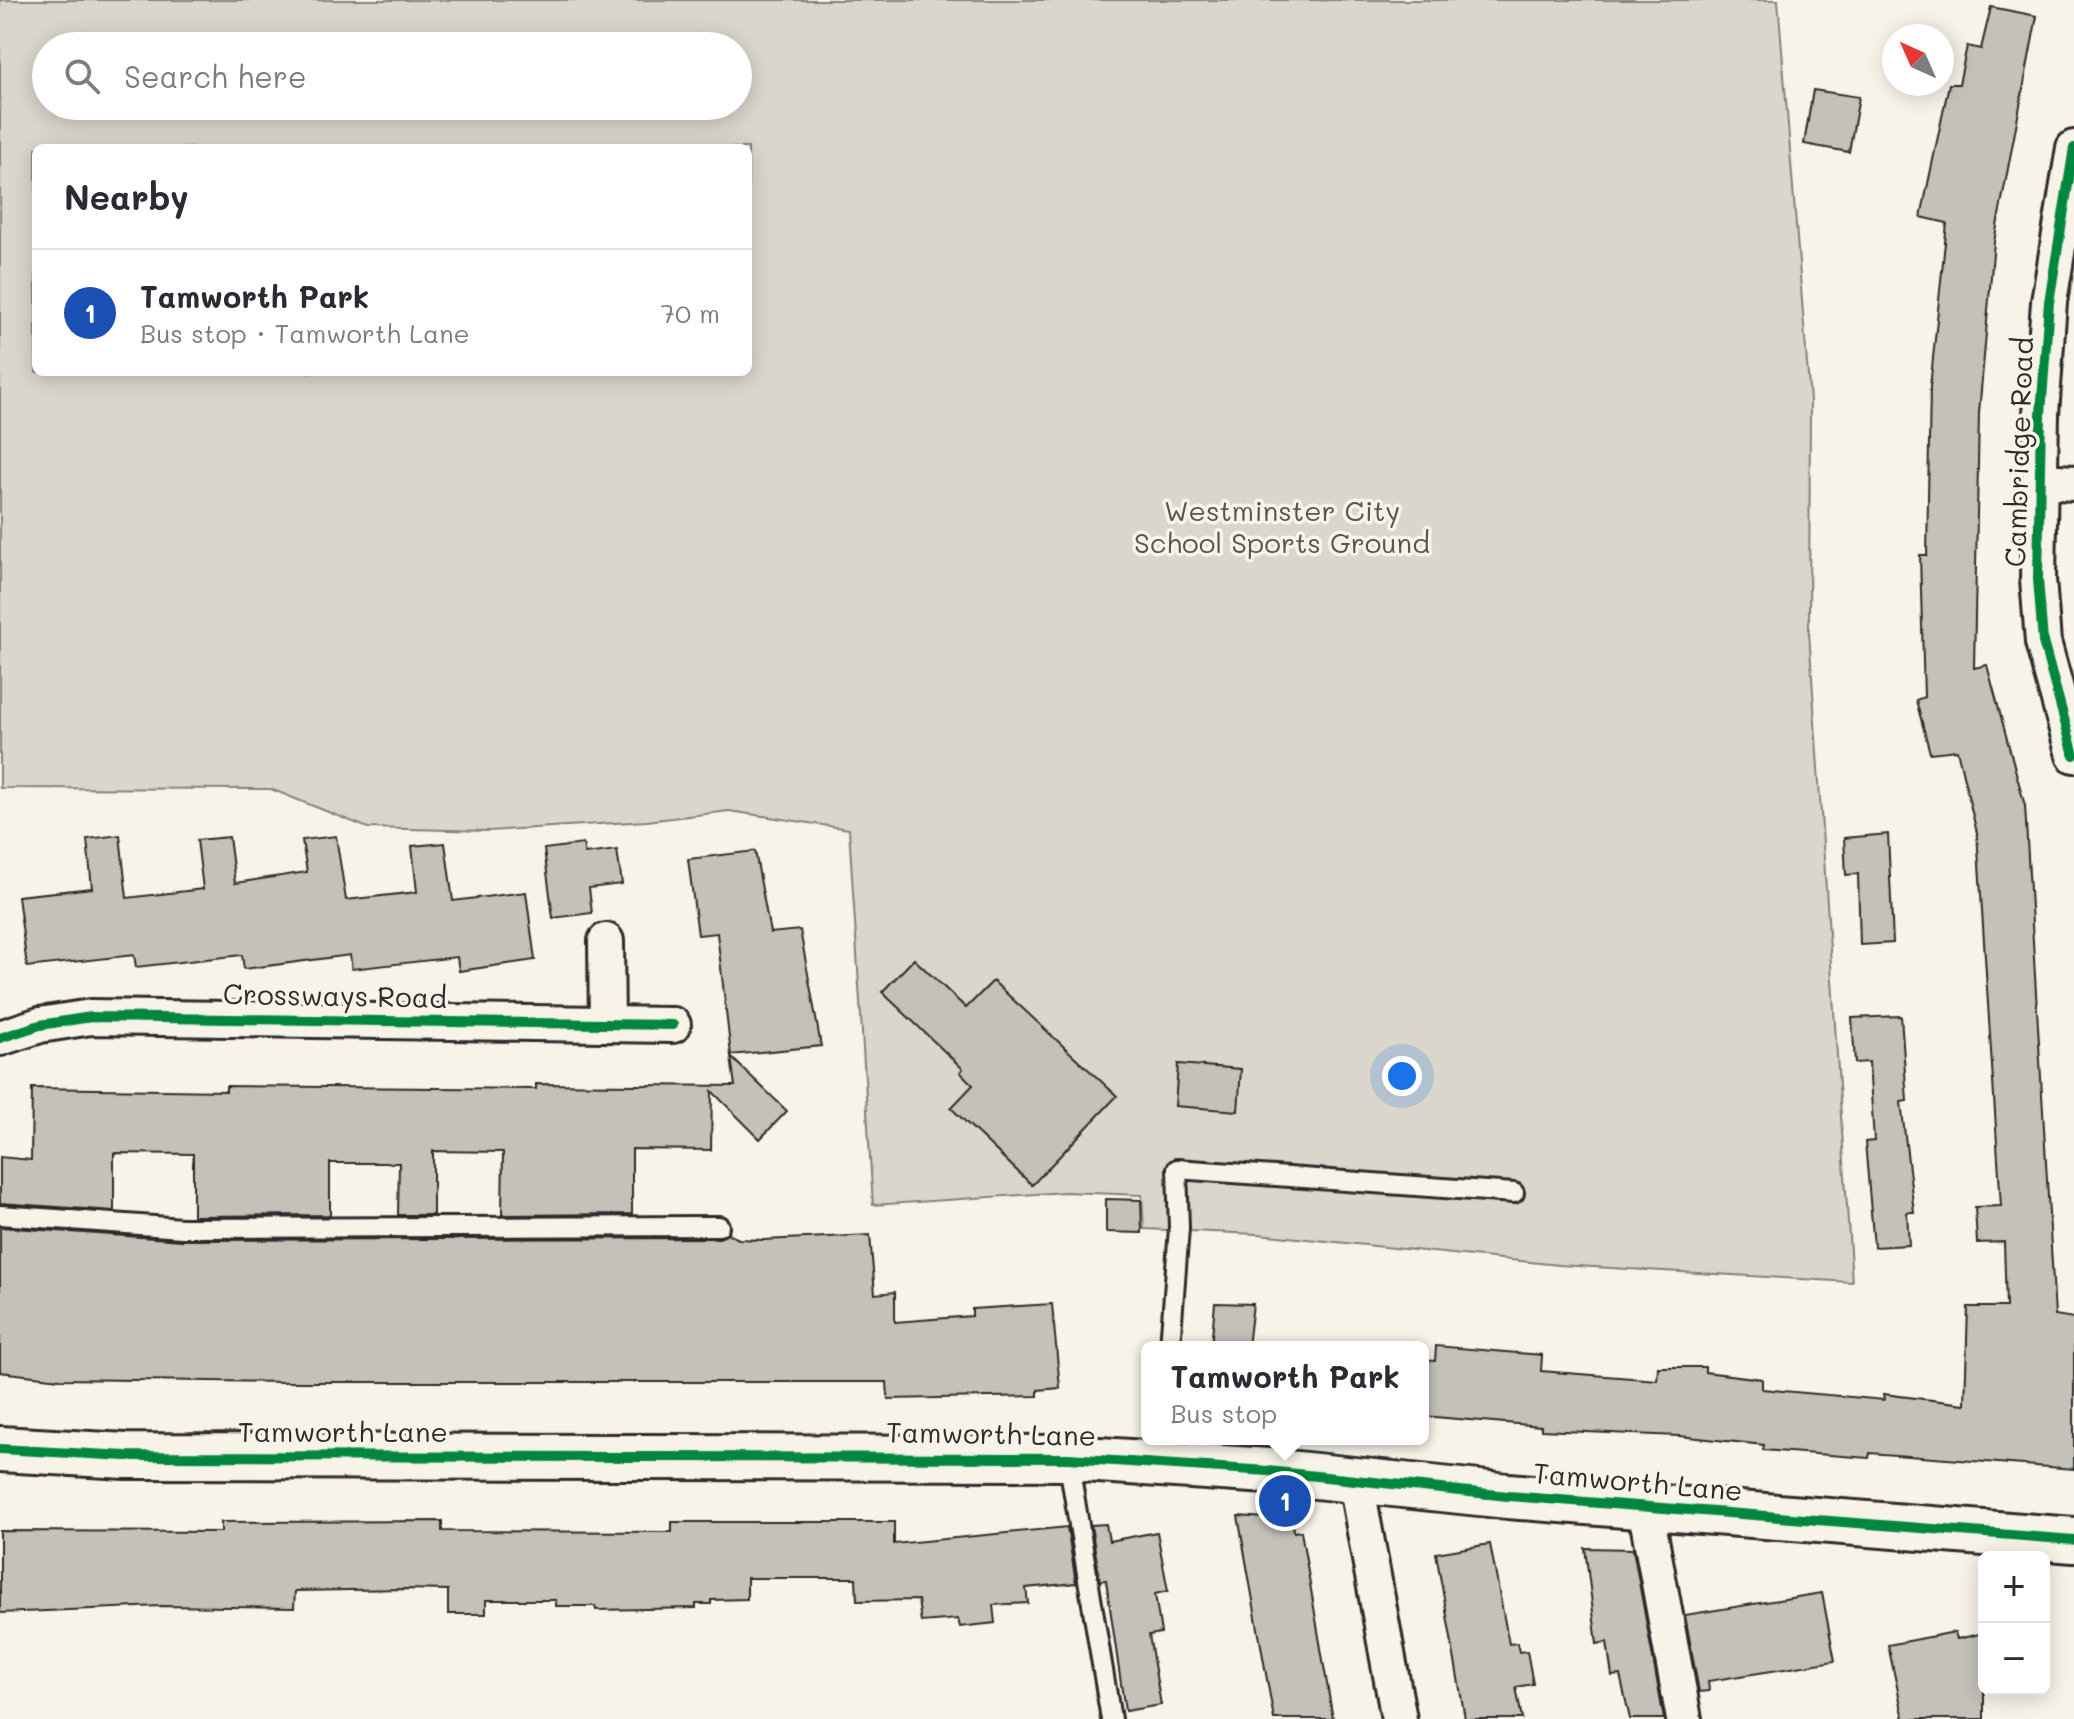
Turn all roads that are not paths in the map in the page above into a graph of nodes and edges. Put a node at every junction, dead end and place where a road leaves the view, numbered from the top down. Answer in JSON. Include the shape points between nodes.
{"nodes":[{"id":1,"x":2074,"y":148,"type":"edge"},
{"id":2,"x":2066,"y":238,"type":"edge"},
{"id":3,"x":2058,"y":482,"type":"edge"},
{"id":4,"x":2074,"y":755,"type":"edge"},
{"id":5,"x":606,"y":941,"type":"dead end"},
{"id":6,"x":607,"y":1024,"type":"junction"},
{"id":7,"x":673,"y":1025,"type":"dead end"},
{"id":8,"x":0,"y":1038,"type":"edge"},
{"id":9,"x":1514,"y":1193,"type":"dead end"},
{"id":10,"x":0,"y":1215,"type":"edge"},
{"id":11,"x":719,"y":1226,"type":"dead end"},
{"id":12,"x":1170,"y":1341,"type":"edge"},
{"id":13,"x":0,"y":1449,"type":"edge"},
{"id":14,"x":1068,"y":1458,"type":"junction"},
{"id":15,"x":1356,"y":1482,"type":"junction"},
{"id":16,"x":1645,"y":1506,"type":"junction"},
{"id":17,"x":2074,"y":1540,"type":"edge"},
{"id":18,"x":1111,"y":1719,"type":"edge"},
{"id":19,"x":1399,"y":1719,"type":"edge"},
{"id":20,"x":1684,"y":1719,"type":"edge"}],
"edges":[{"from":1,"to":2,"type":"street","name":"Cambridge Road"},
{"from":2,"to":3,"type":"street","name":"Cambridge Road","via":[[2041,414]]},
{"from":3,"to":4,"type":"street","name":"Cambridge Road","via":[[2038,579],[2043,642]]},
{"from":5,"to":6,"type":"street"},
{"from":6,"to":7,"type":"street","name":"Crossways Road"},
{"from":6,"to":8,"type":"street","name":"Crossways Road","via":[[91,1017]]},
{"from":9,"to":12,"type":"lane","via":[[1177,1169],[1179,1228]]},
{"from":10,"to":11,"type":"lane","via":[[182,1228]]},
{"from":13,"to":14,"type":"street","name":"Tamworth Lane","via":[[126,1456]]},
{"from":14,"to":15,"type":"street","name":"Tamworth Lane","via":[[1168,1457]]},
{"from":14,"to":18,"type":"lane"},
{"from":15,"to":16,"type":"street","name":"Tamworth Lane"},
{"from":15,"to":19,"type":"street"},
{"from":16,"to":17,"type":"street","name":"Tamworth Lane"},
{"from":16,"to":20,"type":"street"}]}
